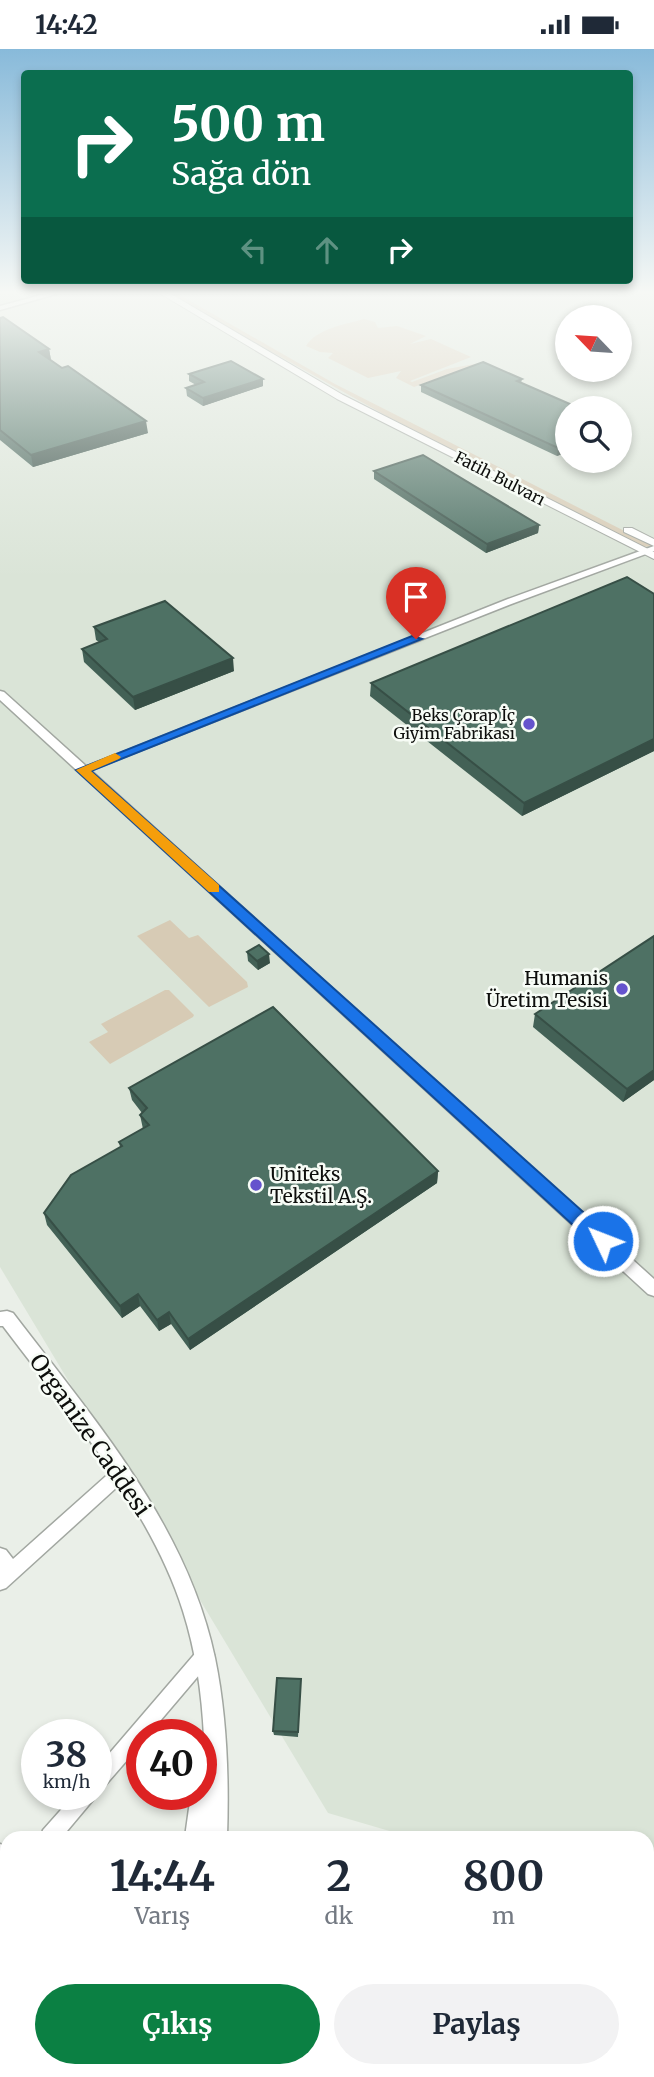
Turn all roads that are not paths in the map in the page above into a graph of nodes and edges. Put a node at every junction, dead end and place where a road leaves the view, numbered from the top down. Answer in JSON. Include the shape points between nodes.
{"nodes":[{"id":1,"x":326,"y":389,"type":"edge"},
{"id":2,"x":347,"y":389,"type":"edge"},
{"id":3,"x":654,"y":546,"type":"edge"},
{"id":4,"x":643,"y":550,"type":"junction"},
{"id":5,"x":654,"y":556,"type":"edge"},
{"id":6,"x":0,"y":694,"type":"edge"},
{"id":7,"x":83,"y":770,"type":"junction"},
{"id":8,"x":654,"y":1289,"type":"edge"},
{"id":9,"x":3,"y":1318,"type":"edge"},
{"id":10,"x":121,"y":1472,"type":"junction"},
{"id":11,"x":0,"y":1556,"type":"edge"},
{"id":12,"x":6,"y":1576,"type":"edge"},
{"id":13,"x":205,"y":1655,"type":"junction"},
{"id":14,"x":212,"y":1717,"type":"junction"},
{"id":15,"x":112,"y":1764,"type":"edge"},
{"id":16,"x":73,"y":1810,"type":"edge"},
{"id":17,"x":55,"y":1831,"type":"edge"},
{"id":18,"x":197,"y":1831,"type":"edge"},
{"id":19,"x":217,"y":1831,"type":"edge"}],
"edges":[{"from":1,"to":4,"type":"main road","name":"Fatih Bulvarı"},
{"from":2,"to":3,"type":"main road","name":"Fatih Bulvarı"},
{"from":3,"to":4,"type":"street"},
{"from":4,"to":5,"type":"main road","name":"Fatih Bulvarı"},
{"from":4,"to":7,"type":"street"},
{"from":6,"to":7,"type":"street"},
{"from":7,"to":8,"type":"street"},
{"from":9,"to":10,"type":"street","name":"Organize Caddesi"},
{"from":10,"to":12,"type":"street"},
{"from":10,"to":13,"type":"street","name":"Organize Caddesi","via":[[162,1540]]},
{"from":11,"to":12,"type":"street"},
{"from":13,"to":14,"type":"street","name":"Organize Caddesi"},
{"from":13,"to":15,"type":"street"},
{"from":14,"to":18,"type":"street"},
{"from":14,"to":19,"type":"street"},
{"from":16,"to":17,"type":"street"}]}
